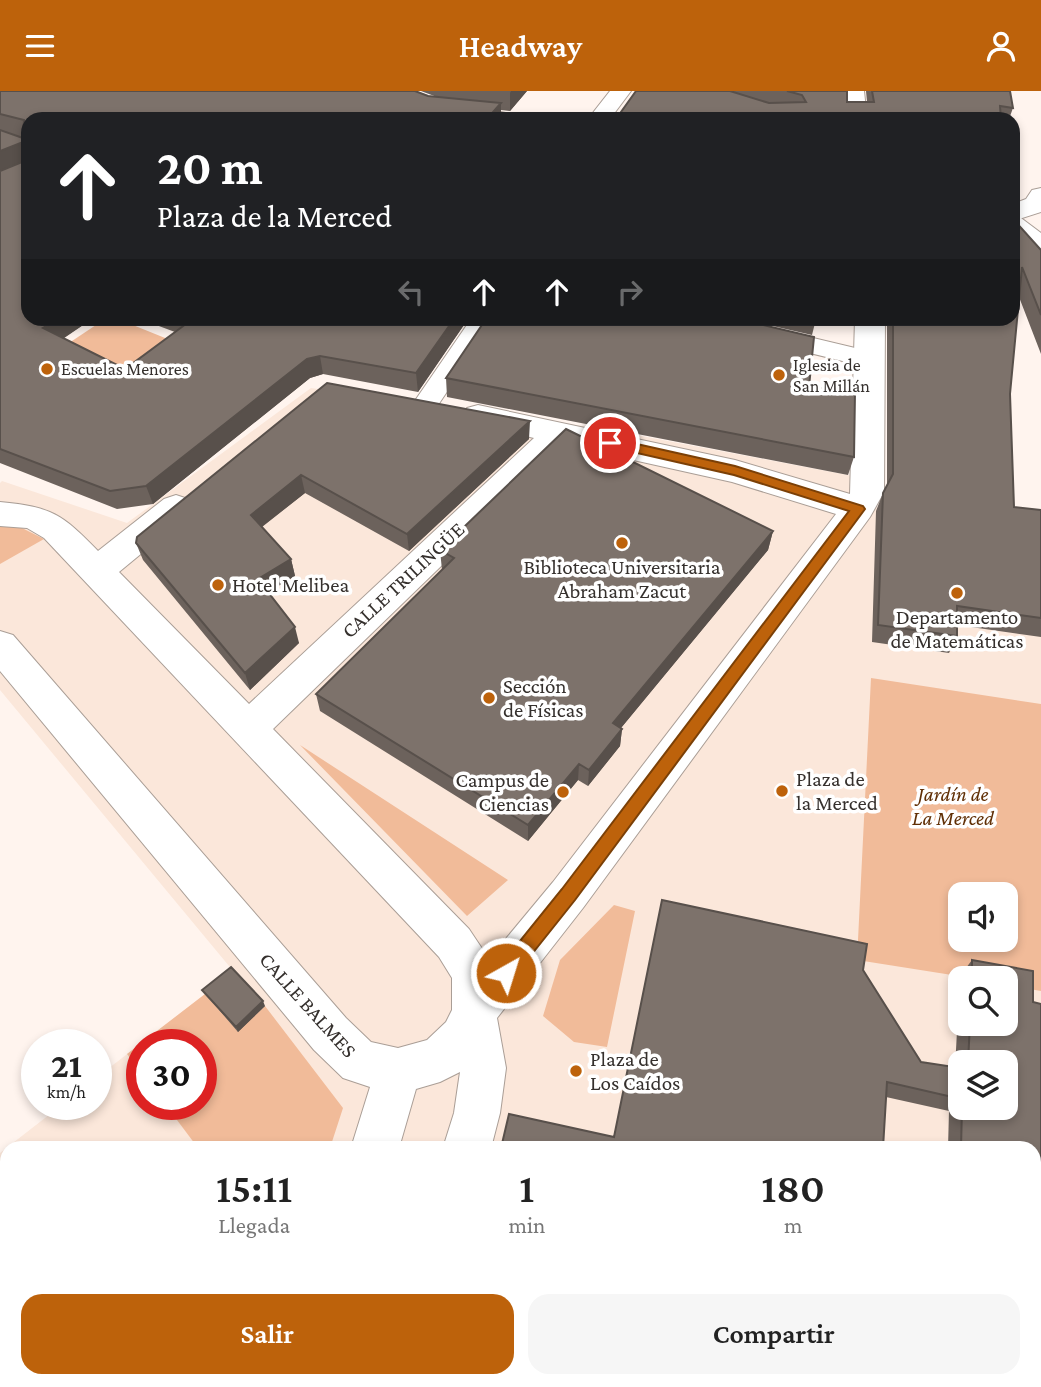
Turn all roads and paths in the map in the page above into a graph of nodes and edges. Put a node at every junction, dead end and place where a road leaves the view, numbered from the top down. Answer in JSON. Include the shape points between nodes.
{"nodes":[{"id":1,"x":621,"y":91,"type":"edge"},
{"id":2,"x":854,"y":91,"type":"edge"},
{"id":3,"x":407,"y":96,"type":"edge"},
{"id":4,"x":399,"y":112,"type":"edge"},
{"id":5,"x":478,"y":112,"type":"edge"},
{"id":6,"x":604,"y":112,"type":"edge"},
{"id":7,"x":856,"y":112,"type":"edge"},
{"id":8,"x":1041,"y":196,"type":"edge"},
{"id":9,"x":1020,"y":210,"type":"edge"},
{"id":10,"x":1020,"y":228,"type":"edge"},
{"id":11,"x":1041,"y":244,"type":"edge"},
{"id":12,"x":477,"y":326,"type":"edge"},
{"id":13,"x":733,"y":326,"type":"edge"},
{"id":14,"x":869,"y":326,"type":"edge"},
{"id":15,"x":867,"y":359,"type":"junction"},
{"id":16,"x":412,"y":403,"type":"joint"},
{"id":17,"x":561,"y":431,"type":"junction"},
{"id":18,"x":198,"y":489,"type":"edge"},
{"id":19,"x":858,"y":509,"type":"junction"},
{"id":20,"x":0,"y":514,"type":"edge"},
{"id":21,"x":96,"y":571,"type":"junction"},
{"id":22,"x":0,"y":645,"type":"edge"},
{"id":23,"x":247,"y":730,"type":"junction"},
{"id":24,"x":474,"y":1012,"type":"junction"},
{"id":25,"x":398,"y":1071,"type":"junction"},
{"id":26,"x":377,"y":1141,"type":"edge"},
{"id":27,"x":469,"y":1141,"type":"edge"}],
"edges":[{"from":1,"to":6,"type":"street"},
{"from":2,"to":7,"type":"street"},
{"from":3,"to":4,"type":"street"},
{"from":3,"to":5,"type":"street"},
{"from":8,"to":9,"type":"street","via":[[1037,204]]},
{"from":10,"to":11,"type":"street"},
{"from":12,"to":16,"type":"street"},
{"from":13,"to":15,"type":"street"},
{"from":14,"to":15,"type":"street"},
{"from":15,"to":19,"type":"street","via":[[868,492]]},
{"from":16,"to":17,"type":"street"},
{"from":17,"to":19,"type":"street","via":[[735,471]]},
{"from":17,"to":23,"type":"street","name":"CALLE TRILINGÜE"},
{"from":18,"to":21,"type":"street"},
{"from":19,"to":24,"type":"street","via":[[568,895]]},
{"from":20,"to":21,"type":"street","name":"CALLE BALMES","via":[[33,517],[56,529]]},
{"from":21,"to":23,"type":"street","name":"CALLE BALMES"},
{"from":22,"to":25,"type":"street","name":"CALLE BALMES","via":[[330,1034],[359,1062]]},
{"from":23,"to":24,"type":"street","name":"CALLE BALMES","via":[[454,943],[474,974]]},
{"from":24,"to":25,"type":"street","name":"CALLE BALMES","via":[[462,1038],[440,1059]]},
{"from":24,"to":27,"type":"street","via":[[483,1067]]},
{"from":25,"to":26,"type":"street"}]}
